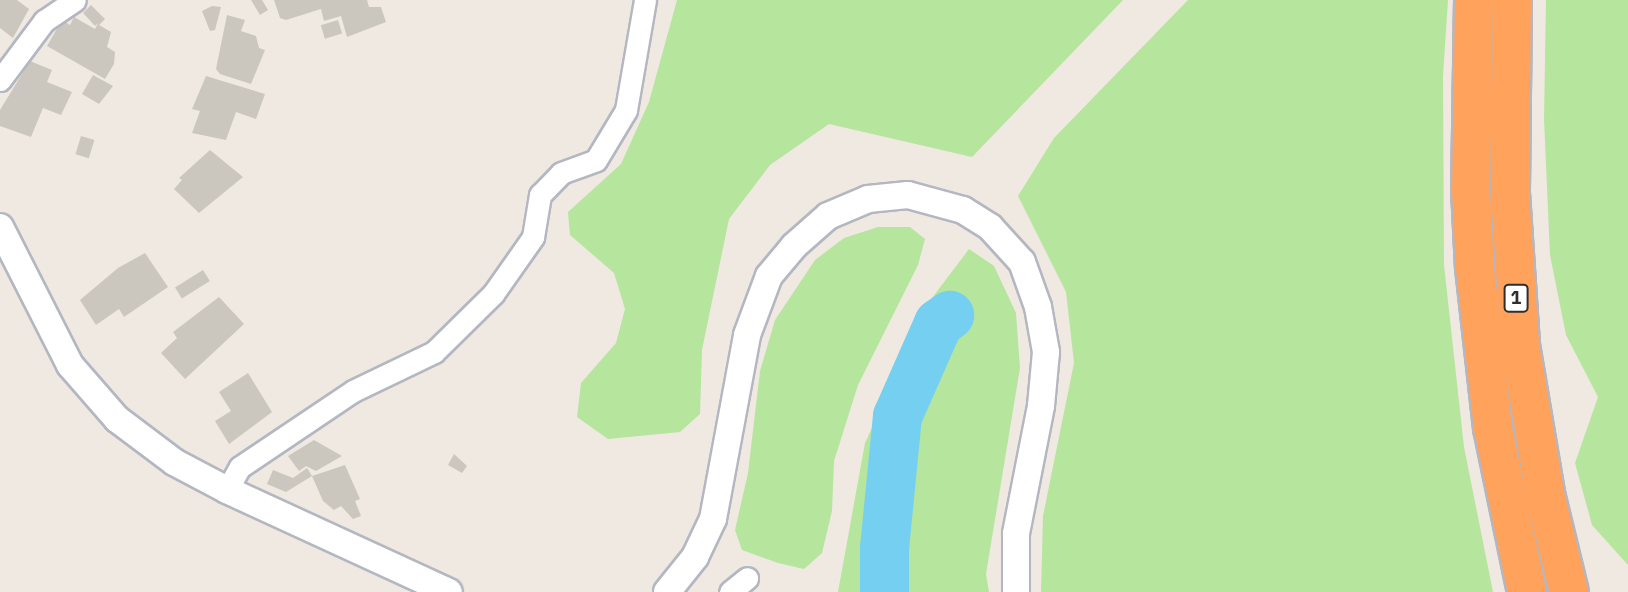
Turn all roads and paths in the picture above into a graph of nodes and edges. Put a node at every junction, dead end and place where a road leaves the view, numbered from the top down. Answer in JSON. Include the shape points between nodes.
{"nodes":[{"id":1,"x":75,"y":0,"type":"edge"},
{"id":2,"x":645,"y":0,"type":"edge"},
{"id":3,"x":1474,"y":0,"type":"edge"},
{"id":4,"x":1512,"y":0,"type":"edge"},
{"id":5,"x":0,"y":80,"type":"edge"},
{"id":6,"x":0,"y":227,"type":"edge"},
{"id":7,"x":227,"y":490,"type":"junction"},
{"id":8,"x":747,"y":578,"type":"dead end"},
{"id":9,"x":449,"y":592,"type":"edge"},
{"id":10,"x":667,"y":592,"type":"edge"},
{"id":11,"x":730,"y":592,"type":"edge"},
{"id":12,"x":1016,"y":592,"type":"edge"},
{"id":13,"x":1527,"y":592,"type":"edge"},
{"id":14,"x":1569,"y":592,"type":"edge"}],
"edges":[{"from":1,"to":5,"type":"street","via":[[44,21]]},
{"from":2,"to":7,"type":"street","via":[[626,110],[596,160],[561,173],[540,195],[533,237],[493,293],[434,352],[353,391],[240,467]]},
{"from":3,"to":13,"type":"highway","number":"1","via":[[1471,190],[1475,268],[1493,428]]},
{"from":4,"to":14,"type":"highway","number":"1","via":[[1510,192],[1520,345],[1546,498]]},
{"from":6,"to":7,"type":"street","via":[[70,365],[117,419],[174,462]]},
{"from":7,"to":9,"type":"street"},
{"from":8,"to":11,"type":"street"},
{"from":10,"to":12,"type":"street","via":[[695,557],[713,519],[747,335],[769,276],[828,216],[868,199],[908,195],[936,200],[990,227],[1021,262],[1038,307],[1046,352],[1041,407],[1016,534]]}]}
